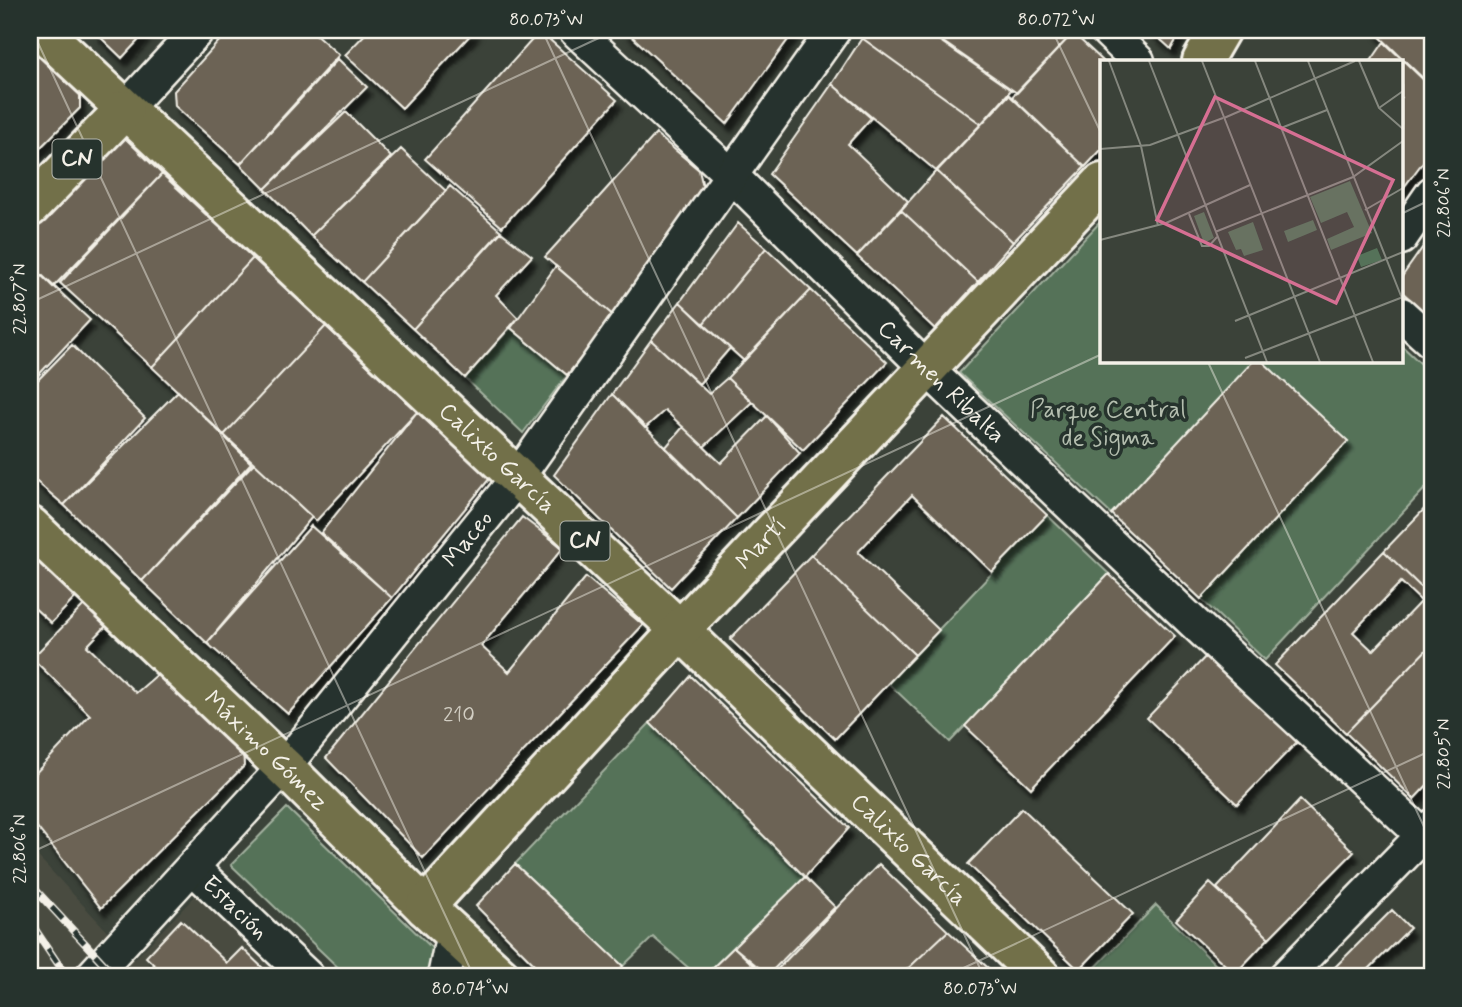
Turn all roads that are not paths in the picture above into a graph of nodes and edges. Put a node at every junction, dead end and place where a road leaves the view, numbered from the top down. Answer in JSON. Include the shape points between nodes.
{"nodes":[{"id":1,"x":41,"y":30,"type":"edge"},
{"id":2,"x":198,"y":30,"type":"edge"},
{"id":3,"x":575,"y":30,"type":"edge"},
{"id":4,"x":834,"y":30,"type":"edge"},
{"id":5,"x":1106,"y":30,"type":"edge"},
{"id":6,"x":1220,"y":30,"type":"edge"},
{"id":7,"x":1137,"y":60,"type":"edge"},
{"id":8,"x":1203,"y":60,"type":"edge"},
{"id":9,"x":124,"y":110,"type":"junction"},
{"id":10,"x":731,"y":175,"type":"junction"},
{"id":11,"x":1100,"y":184,"type":"edge"},
{"id":12,"x":1432,"y":192,"type":"edge"},
{"id":13,"x":30,"y":207,"type":"edge"},
{"id":14,"x":1402,"y":237,"type":"edge"},
{"id":15,"x":1402,"y":315,"type":"edge"},
{"id":16,"x":1432,"y":342,"type":"edge"},
{"id":17,"x":927,"y":369,"type":"junction"},
{"id":18,"x":517,"y":478,"type":"junction"},
{"id":19,"x":30,"y":526,"type":"edge"},
{"id":20,"x":680,"y":630,"type":"junction"},
{"id":21,"x":284,"y":767,"type":"junction"},
{"id":22,"x":1429,"y":836,"type":"edge"},
{"id":23,"x":461,"y":867,"type":"junction"},
{"id":24,"x":193,"y":868,"type":"junction"},
{"id":25,"x":425,"y":907,"type":"junction"},
{"id":26,"x":453,"y":933,"type":"junction"},
{"id":27,"x":483,"y":974,"type":"edge"},
{"id":28,"x":91,"y":977,"type":"edge"},
{"id":29,"x":308,"y":977,"type":"edge"},
{"id":30,"x":444,"y":977,"type":"edge"},
{"id":31,"x":1041,"y":977,"type":"edge"},
{"id":32,"x":1285,"y":977,"type":"edge"}],
"edges":[{"from":1,"to":9,"type":"main road","name":"Calixto García"},
{"from":2,"to":9,"type":"street"},
{"from":3,"to":10,"type":"street","name":"Carmen Ribalta"},
{"from":4,"to":10,"type":"street","name":"Maceo"},
{"from":5,"to":7,"type":"street"},
{"from":6,"to":8,"type":"main road"},
{"from":9,"to":13,"type":"main road","number":"CN"},
{"from":9,"to":18,"type":"main road","name":"Calixto García","number":"CN"},
{"from":10,"to":17,"type":"street","name":"Carmen Ribalta"},
{"from":10,"to":18,"type":"street","name":"Maceo"},
{"from":11,"to":17,"type":"main road","name":"Martí"},
{"from":12,"to":14,"type":"street"},
{"from":15,"to":16,"type":"street"},
{"from":17,"to":20,"type":"main road","name":"Martí"},
{"from":17,"to":22,"type":"street","name":"Carmen Ribalta","via":[[1193,622]]},
{"from":18,"to":20,"type":"main road","name":"Calixto García","number":"CN"},
{"from":18,"to":21,"type":"street","name":"Maceo"},
{"from":19,"to":21,"type":"main road","name":"Máximo Gómez"},
{"from":20,"to":23,"type":"main road","name":"Martí"},
{"from":20,"to":31,"type":"main road","name":"Calixto García","number":"CN"},
{"from":21,"to":24,"type":"street","name":"Maceo"},
{"from":21,"to":25,"type":"main road","name":"Máximo Gómez"},
{"from":22,"to":32,"type":"street"},
{"from":23,"to":25,"type":"main road","name":"Martí"},
{"from":23,"to":26,"type":"main road"},
{"from":24,"to":28,"type":"street","name":"Maceo"},
{"from":24,"to":29,"type":"street","name":"Estación"},
{"from":25,"to":26,"type":"main road","name":"Máximo Gómez"},
{"from":26,"to":27,"type":"main road","name":"Máximo Gómez"},
{"from":26,"to":30,"type":"street"}]}
